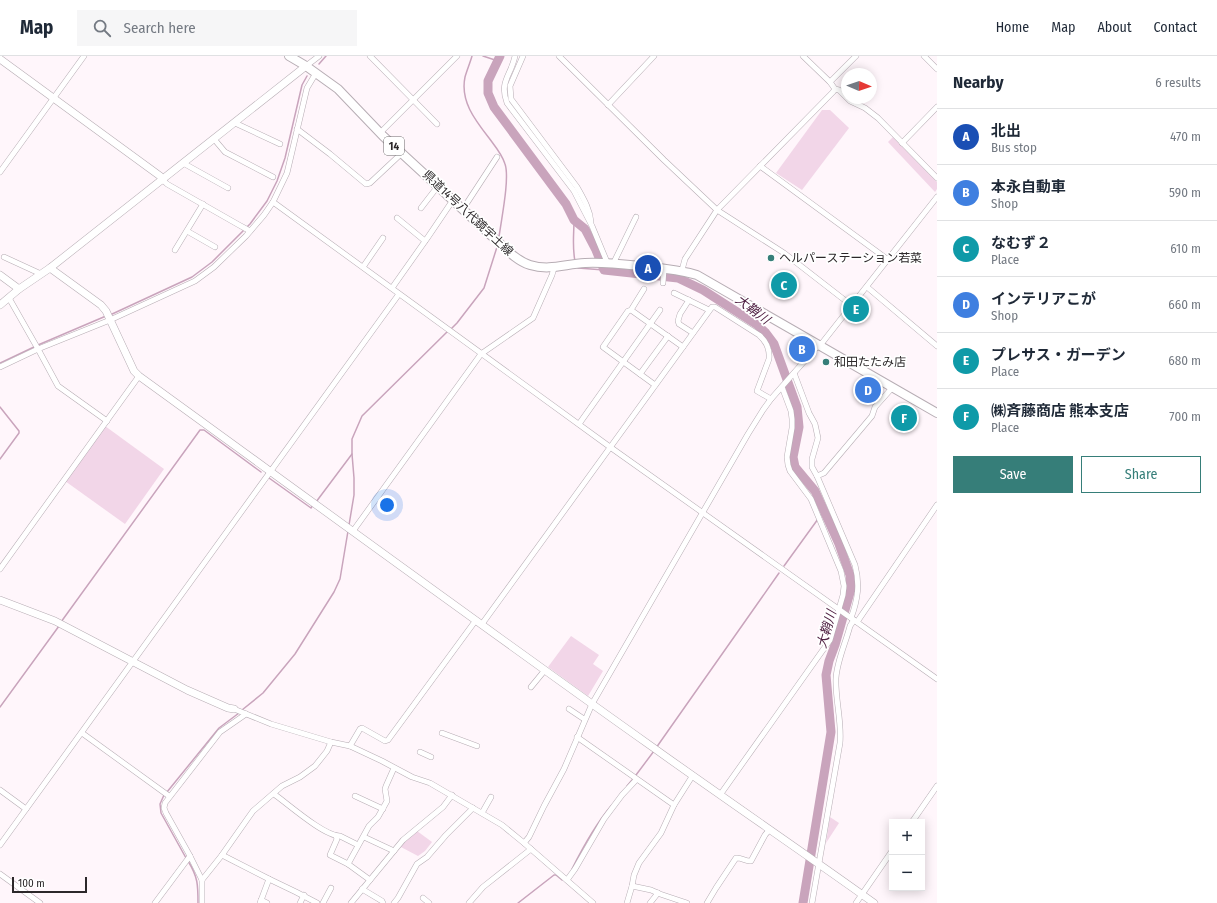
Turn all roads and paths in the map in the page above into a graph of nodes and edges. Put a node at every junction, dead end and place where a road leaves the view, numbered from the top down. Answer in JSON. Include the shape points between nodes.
{"nodes":[{"id":1,"x":84,"y":56,"type":"edge"},
{"id":2,"x":289,"y":56,"type":"edge"},
{"id":3,"x":319,"y":56,"type":"edge"},
{"id":4,"x":370,"y":56,"type":"edge"},
{"id":5,"x":457,"y":56,"type":"edge"},
{"id":6,"x":515,"y":56,"type":"edge"},
{"id":7,"x":522,"y":56,"type":"edge"},
{"id":8,"x":558,"y":56,"type":"edge"},
{"id":9,"x":654,"y":56,"type":"edge"},
{"id":10,"x":803,"y":56,"type":"edge"},
{"id":11,"x":856,"y":56,"type":"edge"},
{"id":12,"x":924,"y":56,"type":"edge"},
{"id":13,"x":0,"y":59,"type":"edge"},
{"id":14,"x":306,"y":66,"type":"junction"},
{"id":15,"x":937,"y":69,"type":"edge"},
{"id":16,"x":316,"y":73,"type":"junction"},
{"id":17,"x":830,"y":82,"type":"junction"},
{"id":18,"x":835,"y":89,"type":"junction"},
{"id":19,"x":54,"y":99,"type":"junction"},
{"id":20,"x":413,"y":100,"type":"junction"},
{"id":21,"x":608,"y":104,"type":"junction"},
{"id":22,"x":937,"y":107,"type":"edge"},
{"id":23,"x":235,"y":123,"type":"junction"},
{"id":24,"x":437,"y":124,"type":"dead end"},
{"id":25,"x":297,"y":129,"type":"junction"},
{"id":26,"x":380,"y":133,"type":"junction"},
{"id":27,"x":214,"y":139,"type":"junction"},
{"id":28,"x":902,"y":142,"type":"junction"},
{"id":29,"x":280,"y":144,"type":"dead end"},
{"id":30,"x":402,"y":153,"type":"junction"},
{"id":31,"x":497,"y":157,"type":"dead end"},
{"id":32,"x":183,"y":163,"type":"junction"},
{"id":33,"x":760,"y":166,"type":"junction"},
{"id":34,"x":0,"y":172,"type":"edge"},
{"id":35,"x":273,"y":177,"type":"dead end"},
{"id":36,"x":937,"y":178,"type":"edge"},
{"id":37,"x":163,"y":180,"type":"junction"},
{"id":38,"x":438,"y":186,"type":"junction"},
{"id":39,"x":228,"y":188,"type":"dead end"},
{"id":40,"x":937,"y":196,"type":"edge"},
{"id":41,"x":453,"y":200,"type":"junction"},
{"id":42,"x":273,"y":202,"type":"junction"},
{"id":43,"x":203,"y":204,"type":"junction"},
{"id":44,"x":421,"y":208,"type":"dead end"},
{"id":45,"x":463,"y":209,"type":"junction"},
{"id":46,"x":717,"y":210,"type":"junction"},
{"id":47,"x":636,"y":217,"type":"dead end"},
{"id":48,"x":397,"y":218,"type":"dead end"},
{"id":49,"x":592,"y":226,"type":"junction"},
{"id":50,"x":248,"y":230,"type":"junction"},
{"id":51,"x":187,"y":231,"type":"junction"},
{"id":52,"x":382,"y":238,"type":"dead end"},
{"id":53,"x":425,"y":241,"type":"junction"},
{"id":54,"x":215,"y":247,"type":"dead end"},
{"id":55,"x":175,"y":250,"type":"dead end"},
{"id":56,"x":4,"y":257,"type":"dead end"},
{"id":57,"x":887,"y":259,"type":"junction"},
{"id":58,"x":606,"y":262,"type":"junction"},
{"id":59,"x":616,"y":263,"type":"junction"},
{"id":60,"x":363,"y":267,"type":"junction"},
{"id":61,"x":50,"y":268,"type":"junction"},
{"id":62,"x":554,"y":268,"type":"junction"},
{"id":63,"x":664,"y":270,"type":"junction"},
{"id":64,"x":682,"y":270,"type":"junction"},
{"id":65,"x":41,"y":274,"type":"junction"},
{"id":66,"x":0,"y":275,"type":"edge"},
{"id":67,"x":663,"y":283,"type":"dead end"},
{"id":68,"x":866,"y":287,"type":"junction"},
{"id":69,"x":392,"y":288,"type":"junction"},
{"id":70,"x":19,"y":289,"type":"junction"},
{"id":71,"x":644,"y":289,"type":"dead end"},
{"id":72,"x":674,"y":293,"type":"dead end"},
{"id":73,"x":399,"y":294,"type":"junction"},
{"id":74,"x":9,"y":298,"type":"junction"},
{"id":75,"x":689,"y":300,"type":"junction"},
{"id":76,"x":852,"y":304,"type":"junction"},
{"id":77,"x":0,"y":305,"type":"edge"},
{"id":78,"x":630,"y":310,"type":"junction"},
{"id":79,"x":660,"y":310,"type":"dead end"},
{"id":80,"x":709,"y":310,"type":"junction"},
{"id":81,"x":108,"y":316,"type":"junction"},
{"id":82,"x":651,"y":324,"type":"junction"},
{"id":83,"x":693,"y":333,"type":"junction"},
{"id":84,"x":668,"y":336,"type":"junction"},
{"id":85,"x":818,"y":345,"type":"junction"},
{"id":86,"x":683,"y":346,"type":"junction"},
{"id":87,"x":937,"y":346,"type":"edge"},
{"id":88,"x":38,"y":349,"type":"junction"},
{"id":89,"x":481,"y":354,"type":"junction"},
{"id":90,"x":623,"y":362,"type":"junction"},
{"id":91,"x":0,"y":367,"type":"edge"},
{"id":92,"x":640,"y":374,"type":"junction"},
{"id":93,"x":793,"y":374,"type":"junction"},
{"id":94,"x":139,"y":376,"type":"junction"},
{"id":95,"x":655,"y":385,"type":"junction"},
{"id":96,"x":783,"y":386,"type":"junction"},
{"id":97,"x":892,"y":388,"type":"junction"},
{"id":98,"x":771,"y":399,"type":"junction"},
{"id":99,"x":937,"y":413,"type":"edge"},
{"id":100,"x":107,"y":421,"type":"junction"},
{"id":101,"x":578,"y":424,"type":"junction"},
{"id":102,"x":610,"y":447,"type":"junction"},
{"id":103,"x":270,"y":472,"type":"junction"},
{"id":104,"x":817,"y":476,"type":"junction"},
{"id":105,"x":937,"y":505,"type":"edge"},
{"id":106,"x":703,"y":513,"type":"junction"},
{"id":107,"x":352,"y":531,"type":"junction"},
{"id":108,"x":0,"y":569,"type":"edge"},
{"id":109,"x":0,"y":600,"type":"edge"},
{"id":110,"x":839,"y":610,"type":"junction"},
{"id":111,"x":853,"y":619,"type":"junction"},
{"id":112,"x":476,"y":620,"type":"junction"},
{"id":113,"x":482,"y":624,"type":"junction"},
{"id":114,"x":132,"y":662,"type":"junction"},
{"id":115,"x":545,"y":670,"type":"junction"},
{"id":116,"x":937,"y":679,"type":"edge"},
{"id":117,"x":531,"y":688,"type":"dead end"},
{"id":118,"x":592,"y":704,"type":"junction"},
{"id":119,"x":569,"y":709,"type":"dead end"},
{"id":120,"x":236,"y":710,"type":"joint"},
{"id":121,"x":245,"y":714,"type":"junction"},
{"id":122,"x":584,"y":720,"type":"junction"},
{"id":123,"x":82,"y":733,"type":"junction"},
{"id":124,"x":442,"y":733,"type":"dead end"},
{"id":125,"x":577,"y":737,"type":"junction"},
{"id":126,"x":330,"y":742,"type":"junction"},
{"id":127,"x":350,"y":746,"type":"junction"},
{"id":128,"x":477,"y":746,"type":"dead end"},
{"id":129,"x":420,"y":752,"type":"dead end"},
{"id":130,"x":432,"y":757,"type":"dead end"},
{"id":131,"x":394,"y":768,"type":"junction"},
{"id":132,"x":693,"y":775,"type":"junction"},
{"id":133,"x":636,"y":780,"type":"junction"},
{"id":134,"x":937,"y":786,"type":"edge"},
{"id":135,"x":0,"y":790,"type":"edge"},
{"id":136,"x":167,"y":794,"type":"junction"},
{"id":137,"x":274,"y":794,"type":"junction"},
{"id":138,"x":452,"y":795,"type":"junction"},
{"id":139,"x":720,"y":795,"type":"junction"},
{"id":140,"x":355,"y":796,"type":"dead end"},
{"id":141,"x":491,"y":797,"type":"dead end"},
{"id":142,"x":674,"y":805,"type":"junction"},
{"id":143,"x":473,"y":808,"type":"junction"},
{"id":144,"x":26,"y":809,"type":"junction"},
{"id":145,"x":383,"y":809,"type":"junction"},
{"id":146,"x":482,"y":812,"type":"junction"},
{"id":147,"x":914,"y":819,"type":"edge"},
{"id":148,"x":770,"y":829,"type":"junction"},
{"id":149,"x":336,"y":836,"type":"junction"},
{"id":150,"x":364,"y":837,"type":"junction"},
{"id":151,"x":524,"y":843,"type":"junction"},
{"id":152,"x":0,"y":845,"type":"edge"},
{"id":153,"x":358,"y":845,"type":"junction"},
{"id":154,"x":532,"y":849,"type":"junction"},
{"id":155,"x":394,"y":851,"type":"junction"},
{"id":156,"x":222,"y":855,"type":"junction"},
{"id":157,"x":889,"y":855,"type":"edge"},
{"id":158,"x":190,"y":857,"type":"junction"},
{"id":159,"x":816,"y":863,"type":"junction"},
{"id":160,"x":348,"y":864,"type":"junction"},
{"id":161,"x":0,"y":874,"type":"edge"},
{"id":162,"x":269,"y":879,"type":"junction"},
{"id":163,"x":202,"y":880,"type":"junction"},
{"id":164,"x":370,"y":880,"type":"junction"},
{"id":165,"x":567,"y":880,"type":"junction"},
{"id":166,"x":632,"y":886,"type":"junction"},
{"id":167,"x":331,"y":888,"type":"dead end"},
{"id":168,"x":362,"y":889,"type":"junction"},
{"id":169,"x":658,"y":893,"type":"junction"},
{"id":170,"x":862,"y":894,"type":"junction"},
{"id":171,"x":304,"y":895,"type":"junction"},
{"id":172,"x":423,"y":898,"type":"dead end"},
{"id":173,"x":261,"y":902,"type":"edge"},
{"id":174,"x":40,"y":903,"type":"edge"},
{"id":175,"x":155,"y":903,"type":"edge"},
{"id":176,"x":202,"y":903,"type":"edge"},
{"id":177,"x":267,"y":903,"type":"edge"},
{"id":178,"x":300,"y":903,"type":"edge"},
{"id":179,"x":317,"y":903,"type":"edge"},
{"id":180,"x":323,"y":903,"type":"edge"},
{"id":181,"x":351,"y":903,"type":"edge"},
{"id":182,"x":383,"y":903,"type":"edge"},
{"id":183,"x":394,"y":903,"type":"edge"},
{"id":184,"x":429,"y":903,"type":"edge"},
{"id":185,"x":469,"y":903,"type":"edge"},
{"id":186,"x":593,"y":903,"type":"edge"},
{"id":187,"x":627,"y":903,"type":"edge"},
{"id":188,"x":650,"y":903,"type":"edge"},
{"id":189,"x":687,"y":903,"type":"edge"},
{"id":190,"x":707,"y":903,"type":"edge"},
{"id":191,"x":812,"y":903,"type":"edge"},
{"id":192,"x":856,"y":903,"type":"edge"},
{"id":193,"x":874,"y":903,"type":"edge"}],
"edges":[{"from":1,"to":19,"type":"street"},
{"from":2,"to":14,"type":"main road","name":"県道14号八代鏡宇土線","number":"14"},
{"from":3,"to":14,"type":"street"},
{"from":4,"to":20,"type":"street"},
{"from":5,"to":20,"type":"street"},
{"from":6,"to":49,"type":"street","via":[[503,89],[507,103],[574,191]]},
{"from":7,"to":49,"type":"street","via":[[510,86],[511,99],[577,187],[585,201]]},
{"from":8,"to":21,"type":"street"},
{"from":9,"to":21,"type":"street"},
{"from":10,"to":17,"type":"street"},
{"from":11,"to":17,"type":"street"},
{"from":12,"to":15,"type":"street"},
{"from":13,"to":19,"type":"street"},
{"from":14,"to":16,"type":"main road","name":"県道14号八代鏡宇土線","number":"14"},
{"from":14,"to":23,"type":"street"},
{"from":16,"to":25,"type":"street","via":[[307,88]]},
{"from":16,"to":26,"type":"main road","name":"県道14号八代鏡宇土線","number":"14","via":[[338,89]]},
{"from":17,"to":18,"type":"street"},
{"from":18,"to":28,"type":"street","via":[[850,101],[865,108]]},
{"from":18,"to":33,"type":"street"},
{"from":19,"to":34,"type":"street"},
{"from":19,"to":37,"type":"street"},
{"from":20,"to":24,"type":"street"},
{"from":20,"to":26,"type":"street"},
{"from":21,"to":46,"type":"street"},
{"from":22,"to":28,"type":"street"},
{"from":23,"to":27,"type":"street"},
{"from":23,"to":29,"type":"street"},
{"from":25,"to":30,"type":"street","via":[[366,184]]},
{"from":25,"to":42,"type":"street","via":[[287,173]]},
{"from":26,"to":30,"type":"main road","name":"県道14号八代鏡宇土線","number":"14"},
{"from":27,"to":32,"type":"street"},
{"from":27,"to":35,"type":"street","via":[[225,152]]},
{"from":28,"to":36,"type":"street"},
{"from":30,"to":38,"type":"main road","name":"県道14号八代鏡宇土線","number":"14"},
{"from":31,"to":45,"type":"street"},
{"from":32,"to":37,"type":"street"},
{"from":32,"to":39,"type":"street"},
{"from":33,"to":46,"type":"street"},
{"from":33,"to":57,"type":"street"},
{"from":37,"to":43,"type":"street"},
{"from":37,"to":61,"type":"street"},
{"from":38,"to":41,"type":"main road","name":"県道14号八代鏡宇土線","number":"14"},
{"from":38,"to":44,"type":"street"},
{"from":40,"to":57,"type":"street"},
{"from":41,"to":45,"type":"main road","name":"県道14号八代鏡宇土線","number":"14"},
{"from":41,"to":53,"type":"street"},
{"from":42,"to":50,"type":"street"},
{"from":42,"to":60,"type":"street"},
{"from":43,"to":50,"type":"street"},
{"from":43,"to":51,"type":"street"},
{"from":45,"to":62,"type":"main road","name":"県道14号八代鏡宇土線","number":"14","via":[[503,247],[524,262]]},
{"from":46,"to":64,"type":"street","via":[[685,259]]},
{"from":46,"to":76,"type":"street","via":[[784,253]]},
{"from":47,"to":59,"type":"street","via":[[615,260]]},
{"from":48,"to":53,"type":"street"},
{"from":49,"to":58,"type":"street"},
{"from":50,"to":81,"type":"street","via":[[214,267],[195,281]]},
{"from":51,"to":54,"type":"street"},
{"from":51,"to":55,"type":"street"},
{"from":52,"to":60,"type":"street"},
{"from":53,"to":69,"type":"street"},
{"from":56,"to":65,"type":"street"},
{"from":57,"to":68,"type":"street"},
{"from":58,"to":59,"type":"main road","name":"県道14号八代鏡宇土線","number":"14"},
{"from":58,"to":62,"type":"main road","name":"県道14号八代鏡宇土線","number":"14"},
{"from":59,"to":63,"type":"main road","name":"県道14号八代鏡宇土線","number":"14"},
{"from":60,"to":69,"type":"street"},
{"from":61,"to":65,"type":"street"},
{"from":61,"to":81,"type":"street","via":[[101,305]]},
{"from":62,"to":89,"type":"street","via":[[533,318]]},
{"from":63,"to":64,"type":"main road","name":"県道14号八代鏡宇土線","number":"14"},
{"from":63,"to":67,"type":"street"},
{"from":64,"to":85,"type":"main road","name":"県道14号八代鏡宇土線","number":"14","via":[[703,279]]},
{"from":65,"to":70,"type":"street"},
{"from":66,"to":70,"type":"street"},
{"from":68,"to":76,"type":"street"},
{"from":68,"to":87,"type":"street"},
{"from":69,"to":73,"type":"street"},
{"from":70,"to":74,"type":"street"},
{"from":71,"to":78,"type":"street"},
{"from":72,"to":75,"type":"street"},
{"from":73,"to":89,"type":"street"},
{"from":73,"to":103,"type":"street"},
{"from":74,"to":77,"type":"street"},
{"from":74,"to":88,"type":"street"},
{"from":75,"to":80,"type":"street"},
{"from":75,"to":83,"type":"street","via":[[678,321]]},
{"from":76,"to":85,"type":"street"},
{"from":78,"to":82,"type":"street"},
{"from":78,"to":90,"type":"street","via":[[603,348]]},
{"from":79,"to":82,"type":"street"},
{"from":80,"to":83,"type":"street"},
{"from":80,"to":98,"type":"street","via":[[715,307],[764,339],[769,359],[756,391]]},
{"from":81,"to":88,"type":"street"},
{"from":81,"to":94,"type":"street","via":[[134,371]]},
{"from":82,"to":84,"type":"street"},
{"from":82,"to":90,"type":"street"},
{"from":83,"to":86,"type":"street"},
{"from":84,"to":86,"type":"street"},
{"from":84,"to":92,"type":"street"},
{"from":85,"to":93,"type":"street"},
{"from":85,"to":97,"type":"main road","name":"県道14号八代鏡宇土線","number":"14"},
{"from":86,"to":95,"type":"street"},
{"from":88,"to":91,"type":"street"},
{"from":88,"to":100,"type":"street","via":[[58,386]]},
{"from":89,"to":101,"type":"street"},
{"from":89,"to":107,"type":"street"},
{"from":90,"to":92,"type":"street"},
{"from":90,"to":101,"type":"street"},
{"from":92,"to":95,"type":"street"},
{"from":93,"to":96,"type":"street"},
{"from":93,"to":104,"type":"street","via":[[815,424],[818,438],[812,467]]},
{"from":94,"to":100,"type":"street"},
{"from":94,"to":103,"type":"street"},
{"from":95,"to":102,"type":"street"},
{"from":96,"to":98,"type":"street"},
{"from":96,"to":110,"type":"street","via":[[792,419],[788,465],[807,493],[843,577],[843,595]]},
{"from":97,"to":99,"type":"main road","name":"県道14号八代鏡宇土線","number":"14"},
{"from":97,"to":104,"type":"street","via":[[824,473]]},
{"from":98,"to":106,"type":"street"},
{"from":100,"to":108,"type":"street"},
{"from":101,"to":102,"type":"street"},
{"from":102,"to":106,"type":"street"},
{"from":102,"to":113,"type":"street"},
{"from":103,"to":107,"type":"street"},
{"from":103,"to":114,"type":"street"},
{"from":104,"to":111,"type":"street","via":[[858,575],[859,586]]},
{"from":105,"to":111,"type":"street"},
{"from":106,"to":110,"type":"street"},
{"from":106,"to":118,"type":"street"},
{"from":107,"to":112,"type":"street"},
{"from":109,"to":114,"type":"street","via":[[55,621]]},
{"from":110,"to":111,"type":"street"},
{"from":110,"to":139,"type":"street","via":[[830,640]]},
{"from":111,"to":116,"type":"street"},
{"from":111,"to":159,"type":"street","via":[[836,676],[841,732]]},
{"from":112,"to":113,"type":"street"},
{"from":112,"to":127,"type":"street","via":[[388,740],[385,741],[362,728]]},
{"from":113,"to":115,"type":"street"},
{"from":114,"to":120,"type":"street"},
{"from":114,"to":123,"type":"street"},
{"from":115,"to":117,"type":"street"},
{"from":115,"to":118,"type":"street"},
{"from":118,"to":122,"type":"street"},
{"from":118,"to":132,"type":"street"},
{"from":119,"to":122,"type":"street"},
{"from":120,"to":121,"type":"street"},
{"from":121,"to":126,"type":"street"},
{"from":121,"to":136,"type":"street","via":[[220,732]]},
{"from":122,"to":125,"type":"street"},
{"from":123,"to":136,"type":"street"},
{"from":123,"to":144,"type":"street"},
{"from":124,"to":128,"type":"street"},
{"from":125,"to":133,"type":"street"},
{"from":125,"to":151,"type":"street","via":[[564,769]]},
{"from":126,"to":127,"type":"street"},
{"from":126,"to":137,"type":"street","via":[[327,751],[315,766],[282,786]]},
{"from":127,"to":131,"type":"street"},
{"from":129,"to":130,"type":"street"},
{"from":131,"to":138,"type":"street"},
{"from":131,"to":145,"type":"street","via":[[386,786],[387,800]]},
{"from":132,"to":139,"type":"street"},
{"from":132,"to":142,"type":"street"},
{"from":133,"to":142,"type":"street"},
{"from":133,"to":165,"type":"street","via":[[604,819]]},
{"from":134,"to":147,"type":"street"},
{"from":135,"to":144,"type":"street"},
{"from":136,"to":158,"type":"street","via":[[164,808]]},
{"from":137,"to":149,"type":"street","via":[[322,829]]},
{"from":137,"to":156,"type":"street","via":[[253,811]]},
{"from":138,"to":143,"type":"street"},
{"from":138,"to":155,"type":"street","via":[[443,807],[403,840]]},
{"from":139,"to":148,"type":"street"},
{"from":140,"to":145,"type":"street"},
{"from":141,"to":146,"type":"street"},
{"from":142,"to":166,"type":"street","via":[[661,833],[639,862]]},
{"from":143,"to":146,"type":"street"},
{"from":143,"to":183,"type":"street","via":[[427,857],[417,864]]},
{"from":144,"to":152,"type":"street"},
{"from":145,"to":150,"type":"street","via":[[369,826]]},
{"from":146,"to":151,"type":"street"},
{"from":148,"to":159,"type":"street"},
{"from":148,"to":190,"type":"street","via":[[751,861],[736,858]]},
{"from":149,"to":153,"type":"street"},
{"from":149,"to":160,"type":"street","via":[[329,854]]},
{"from":150,"to":153,"type":"street"},
{"from":150,"to":155,"type":"street"},
{"from":151,"to":154,"type":"street"},
{"from":153,"to":160,"type":"street"},
{"from":154,"to":165,"type":"street"},
{"from":154,"to":185,"type":"street","via":[[483,887]]},
{"from":155,"to":164,"type":"street"},
{"from":156,"to":162,"type":"street"},
{"from":156,"to":163,"type":"street"},
{"from":157,"to":170,"type":"street"},
{"from":158,"to":163,"type":"street"},
{"from":158,"to":175,"type":"street"},
{"from":159,"to":170,"type":"street"},
{"from":159,"to":191,"type":"street"},
{"from":160,"to":164,"type":"street"},
{"from":161,"to":174,"type":"street"},
{"from":162,"to":171,"type":"street"},
{"from":162,"to":173,"type":"street"},
{"from":163,"to":176,"type":"street"},
{"from":164,"to":168,"type":"street"},
{"from":165,"to":186,"type":"street"},
{"from":166,"to":169,"type":"street"},
{"from":166,"to":187,"type":"street"},
{"from":167,"to":180,"type":"street"},
{"from":168,"to":181,"type":"street"},
{"from":168,"to":182,"type":"street"},
{"from":169,"to":188,"type":"street"},
{"from":169,"to":189,"type":"street"},
{"from":170,"to":192,"type":"street"},
{"from":170,"to":193,"type":"street"},
{"from":171,"to":178,"type":"street"},
{"from":171,"to":179,"type":"street"},
{"from":172,"to":184,"type":"street"},
{"from":173,"to":177,"type":"street"}]}
